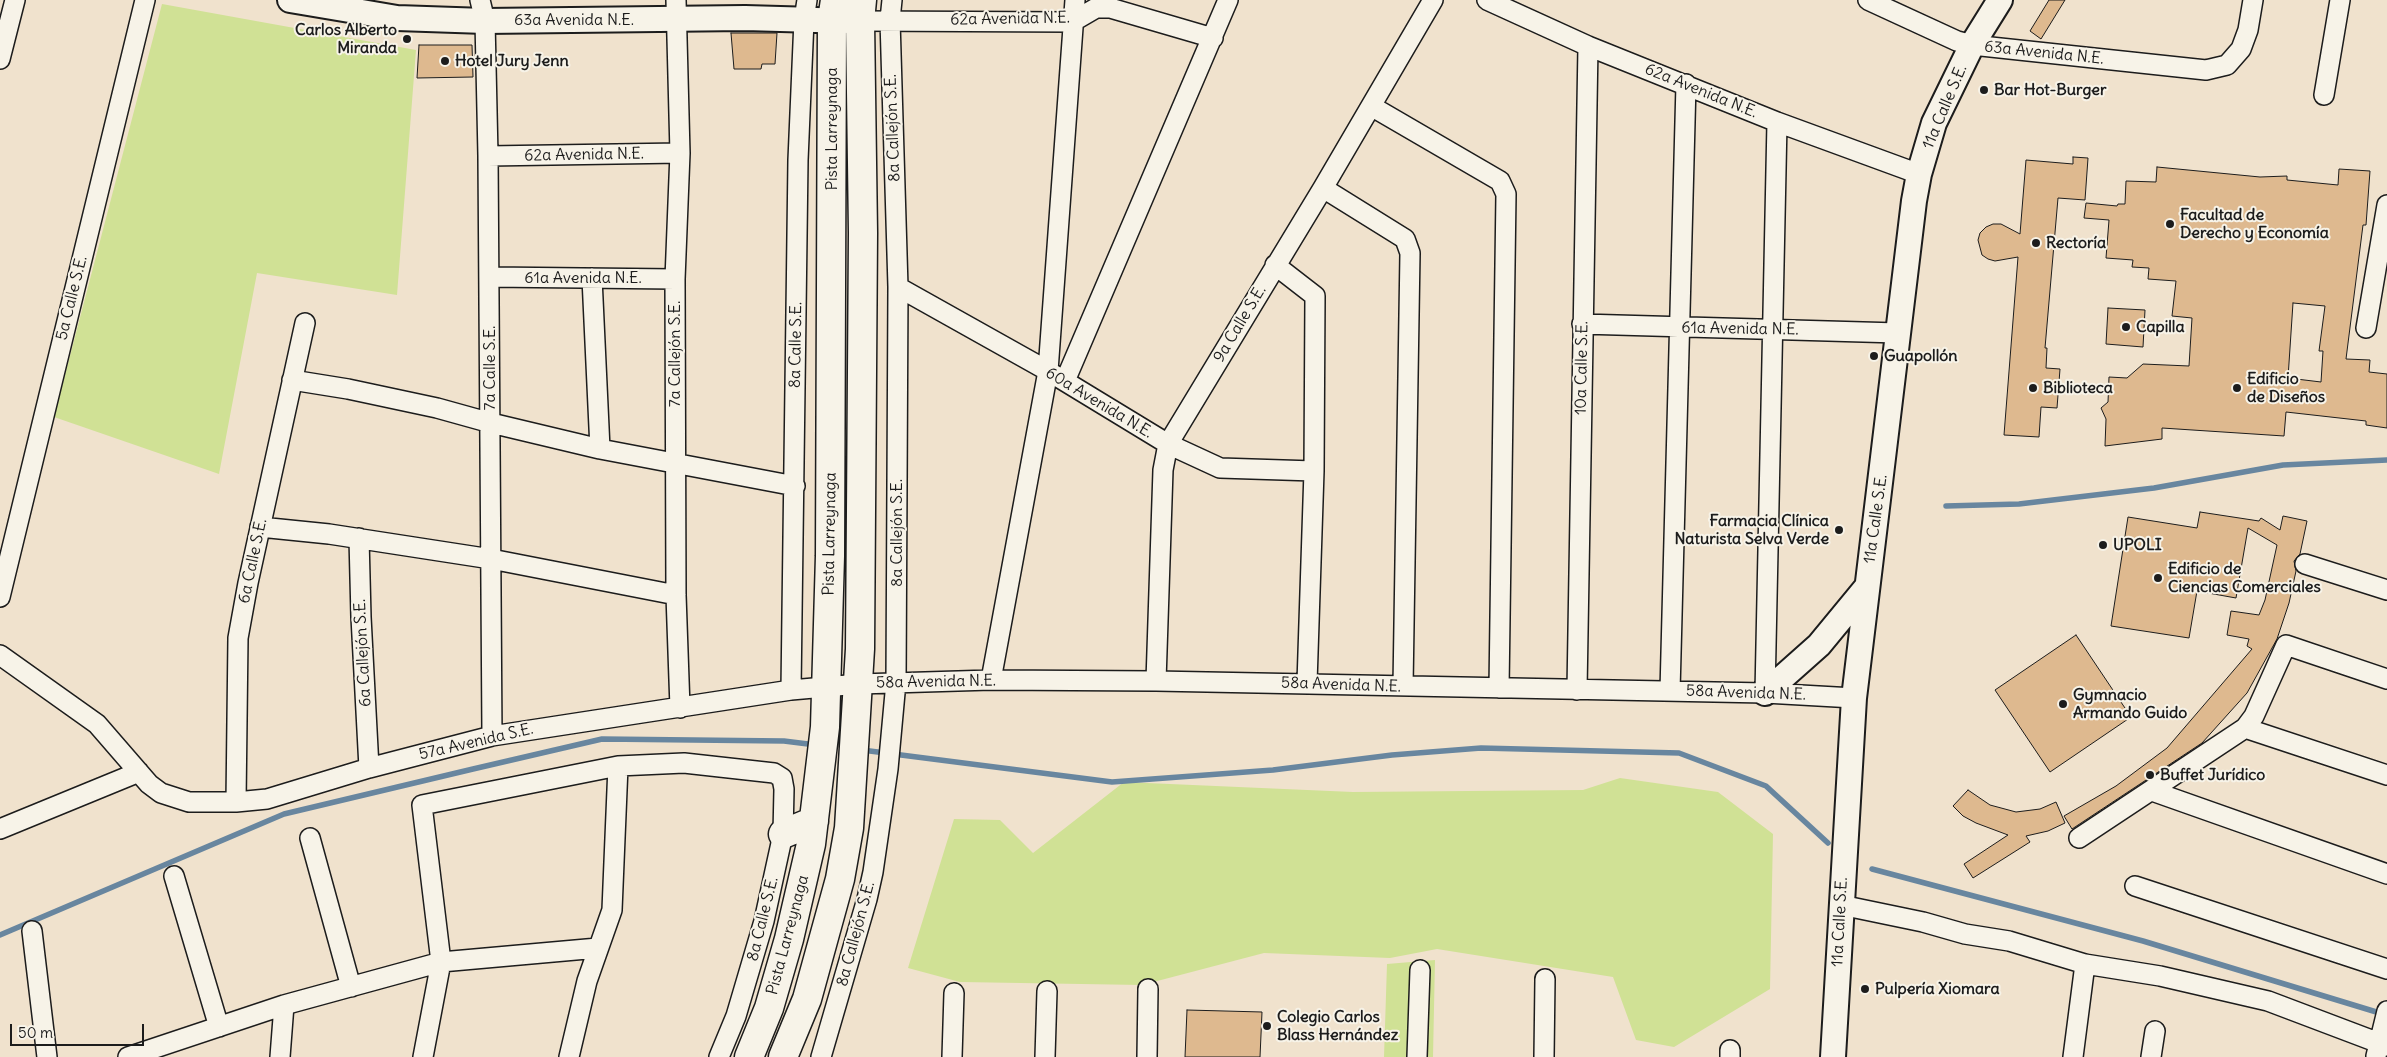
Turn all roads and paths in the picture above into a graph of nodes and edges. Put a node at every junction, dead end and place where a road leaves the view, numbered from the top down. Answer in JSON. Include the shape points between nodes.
{"nodes":[{"id":1,"x":15,"y":0,"type":"edge"},
{"id":2,"x":145,"y":0,"type":"edge"},
{"id":3,"x":290,"y":0,"type":"edge"},
{"id":4,"x":892,"y":0,"type":"edge"},
{"id":5,"x":1075,"y":0,"type":"edge"},
{"id":6,"x":1228,"y":0,"type":"edge"},
{"id":7,"x":1433,"y":0,"type":"edge"},
{"id":8,"x":1487,"y":0,"type":"edge"},
{"id":9,"x":1868,"y":0,"type":"edge"},
{"id":10,"x":2000,"y":0,"type":"edge"},
{"id":11,"x":2253,"y":0,"type":"edge"},
{"id":12,"x":2340,"y":0,"type":"edge"},
{"id":13,"x":482,"y":10,"type":"edge"},
{"id":14,"x":676,"y":10,"type":"edge"},
{"id":15,"x":805,"y":10,"type":"edge"},
{"id":16,"x":833,"y":10,"type":"edge"},
{"id":17,"x":861,"y":10,"type":"edge"},
{"id":18,"x":890,"y":20,"type":"junction"},
{"id":19,"x":1072,"y":22,"type":"junction"},
{"id":20,"x":1213,"y":38,"type":"junction"},
{"id":21,"x":1972,"y":45,"type":"junction"},
{"id":22,"x":1588,"y":46,"type":"junction"},
{"id":23,"x":0,"y":59,"type":"edge"},
{"id":24,"x":1686,"y":84,"type":"junction"},
{"id":25,"x":2324,"y":95,"type":"dead end"},
{"id":26,"x":1371,"y":106,"type":"junction"},
{"id":27,"x":1777,"y":122,"type":"junction"},
{"id":28,"x":680,"y":153,"type":"junction"},
{"id":29,"x":488,"y":156,"type":"junction"},
{"id":30,"x":1919,"y":174,"type":"junction"},
{"id":31,"x":1323,"y":188,"type":"junction"},
{"id":32,"x":2387,"y":205,"type":"edge"},
{"id":33,"x":1275,"y":265,"type":"junction"},
{"id":34,"x":490,"y":277,"type":"junction"},
{"id":35,"x":592,"y":278,"type":"junction"},
{"id":36,"x":675,"y":279,"type":"junction"},
{"id":37,"x":898,"y":286,"type":"junction"},
{"id":38,"x":306,"y":323,"type":"dead end"},
{"id":39,"x":1582,"y":324,"type":"junction"},
{"id":40,"x":1679,"y":328,"type":"junction"},
{"id":41,"x":1773,"y":328,"type":"junction"},
{"id":42,"x":2366,"y":328,"type":"dead end"},
{"id":43,"x":1898,"y":333,"type":"junction"},
{"id":44,"x":1048,"y":371,"type":"junction"},
{"id":45,"x":292,"y":380,"type":"junction"},
{"id":46,"x":1065,"y":382,"type":"junction"},
{"id":47,"x":491,"y":423,"type":"junction"},
{"id":48,"x":1168,"y":444,"type":"junction"},
{"id":49,"x":600,"y":449,"type":"junction"},
{"id":50,"x":676,"y":465,"type":"junction"},
{"id":51,"x":1314,"y":470,"type":"junction"},
{"id":52,"x":795,"y":486,"type":"junction"},
{"id":53,"x":260,"y":527,"type":"junction"},
{"id":54,"x":359,"y":538,"type":"junction"},
{"id":55,"x":491,"y":559,"type":"junction"},
{"id":56,"x":2305,"y":564,"type":"dead end"},
{"id":57,"x":1866,"y":588,"type":"junction"},
{"id":58,"x":2387,"y":590,"type":"edge"},
{"id":59,"x":676,"y":595,"type":"junction"},
{"id":60,"x":0,"y":596,"type":"edge"},
{"id":61,"x":0,"y":655,"type":"edge"},
{"id":62,"x":2387,"y":679,"type":"edge"},
{"id":63,"x":991,"y":680,"type":"junction"},
{"id":64,"x":1156,"y":681,"type":"junction"},
{"id":65,"x":896,"y":682,"type":"junction"},
{"id":66,"x":1307,"y":683,"type":"junction"},
{"id":67,"x":859,"y":684,"type":"junction"},
{"id":68,"x":828,"y":686,"type":"junction"},
{"id":69,"x":1403,"y":686,"type":"junction"},
{"id":70,"x":1499,"y":688,"type":"junction"},
{"id":71,"x":791,"y":690,"type":"junction"},
{"id":72,"x":1577,"y":690,"type":"junction"},
{"id":73,"x":1670,"y":691,"type":"junction"},
{"id":74,"x":1765,"y":693,"type":"junction"},
{"id":75,"x":1854,"y":698,"type":"junction"},
{"id":76,"x":680,"y":708,"type":"junction"},
{"id":77,"x":2244,"y":728,"type":"junction"},
{"id":78,"x":492,"y":736,"type":"junction"},
{"id":79,"x":618,"y":766,"type":"junction"},
{"id":80,"x":369,"y":768,"type":"junction"},
{"id":81,"x":139,"y":772,"type":"junction"},
{"id":82,"x":2387,"y":775,"type":"edge"},
{"id":83,"x":2152,"y":791,"type":"junction"},
{"id":84,"x":236,"y":802,"type":"junction"},
{"id":85,"x":814,"y":821,"type":"junction"},
{"id":86,"x":0,"y":829,"type":"edge"},
{"id":87,"x":783,"y":834,"type":"junction"},
{"id":88,"x":310,"y":838,"type":"dead end"},
{"id":89,"x":2079,"y":838,"type":"dead end"},
{"id":90,"x":2387,"y":874,"type":"edge"},
{"id":91,"x":174,"y":876,"type":"dead end"},
{"id":92,"x":2135,"y":886,"type":"dead end"},
{"id":93,"x":1841,"y":906,"type":"junction"},
{"id":94,"x":32,"y":931,"type":"dead end"},
{"id":95,"x":598,"y":948,"type":"junction"},
{"id":96,"x":442,"y":962,"type":"junction"},
{"id":97,"x":2085,"y":964,"type":"junction"},
{"id":98,"x":2387,"y":969,"type":"edge"},
{"id":99,"x":1420,"y":970,"type":"dead end"},
{"id":100,"x":1546,"y":979,"type":"dead end"},
{"id":101,"x":351,"y":987,"type":"junction"},
{"id":102,"x":1148,"y":989,"type":"dead end"},
{"id":103,"x":1047,"y":991,"type":"dead end"},
{"id":104,"x":954,"y":993,"type":"dead end"},
{"id":105,"x":284,"y":1005,"type":"junction"},
{"id":106,"x":2385,"y":1018,"type":"edge"},
{"id":107,"x":219,"y":1027,"type":"junction"},
{"id":108,"x":2155,"y":1031,"type":"dead end"},
{"id":109,"x":2381,"y":1049,"type":"edge"},
{"id":110,"x":155,"y":1053,"type":"edge"},
{"id":111,"x":47,"y":1057,"type":"edge"},
{"id":112,"x":128,"y":1057,"type":"edge"},
{"id":113,"x":280,"y":1057,"type":"edge"},
{"id":114,"x":423,"y":1057,"type":"edge"},
{"id":115,"x":569,"y":1057,"type":"edge"},
{"id":116,"x":719,"y":1057,"type":"edge"},
{"id":117,"x":749,"y":1057,"type":"edge"},
{"id":118,"x":784,"y":1057,"type":"edge"},
{"id":119,"x":821,"y":1057,"type":"edge"},
{"id":120,"x":952,"y":1057,"type":"edge"},
{"id":121,"x":1045,"y":1057,"type":"edge"},
{"id":122,"x":1147,"y":1057,"type":"edge"},
{"id":123,"x":1417,"y":1057,"type":"edge"},
{"id":124,"x":1544,"y":1057,"type":"edge"},
{"id":125,"x":1833,"y":1057,"type":"edge"},
{"id":126,"x":2073,"y":1057,"type":"edge"},
{"id":127,"x":2151,"y":1057,"type":"edge"}],
"edges":[{"from":1,"to":23,"type":"street"},
{"from":2,"to":60,"type":"street","name":"5a Calle S.E."},
{"from":3,"to":13,"type":"street","name":"63a Avenida N.E.","via":[[397,18]]},
{"from":4,"to":18,"type":"street","name":"8a Callejón S.E."},
{"from":5,"to":19,"type":"street"},
{"from":6,"to":20,"type":"street"},
{"from":7,"to":26,"type":"street","name":"9a Calle S.E."},
{"from":8,"to":22,"type":"street","name":"62a Avenida N.E."},
{"from":9,"to":21,"type":"street","name":"63a Avenida N.E."},
{"from":10,"to":21,"type":"street","name":"11a Calle S.E."},
{"from":11,"to":21,"type":"street","name":"63a Avenida N.E.","via":[[2241,49],[2228,64],[2206,70]]},
{"from":12,"to":25,"type":"street"},
{"from":13,"to":14,"type":"street","name":"63a Avenida N.E."},
{"from":13,"to":29,"type":"street","name":"7a Calle S.E."},
{"from":14,"to":15,"type":"street","name":"63a Avenida N.E."},
{"from":14,"to":28,"type":"street","name":"7a Callejón S.E."},
{"from":15,"to":16,"type":"street","name":"63a Avenida N.E."},
{"from":15,"to":52,"type":"street","name":"8a Calle S.E.","via":[[798,160]]},
{"from":16,"to":17,"type":"street","name":"63a Avenida N.E."},
{"from":16,"to":68,"type":"main road","name":"Pista Larreynaga"},
{"from":17,"to":18,"type":"street","name":"62a Avenida N.E."},
{"from":17,"to":67,"type":"main road","name":"Pista Larreynaga","via":[[863,243]]},
{"from":18,"to":19,"type":"street","name":"62a Avenida N.E."},
{"from":18,"to":37,"type":"street","name":"8a Callejón S.E."},
{"from":19,"to":20,"type":"street","name":"62a Avenida N.E.","via":[[1096,8],[1110,8]]},
{"from":19,"to":44,"type":"street"},
{"from":20,"to":46,"type":"street"},
{"from":21,"to":30,"type":"street","name":"11a Calle S.E.","via":[[1934,123]]},
{"from":22,"to":24,"type":"street","name":"62a Avenida N.E."},
{"from":22,"to":39,"type":"street","name":"10a Calle S.E."},
{"from":24,"to":27,"type":"street","name":"62a Avenida N.E."},
{"from":24,"to":40,"type":"street"},
{"from":26,"to":31,"type":"street","name":"9a Calle S.E."},
{"from":26,"to":70,"type":"street","via":[[1500,181],[1506,197]]},
{"from":27,"to":30,"type":"street","name":"62a Avenida N.E."},
{"from":27,"to":41,"type":"street"},
{"from":28,"to":29,"type":"street","name":"62a Avenida N.E."},
{"from":28,"to":36,"type":"street","name":"7a Callejón S.E."},
{"from":29,"to":34,"type":"street","name":"7a Calle S.E."},
{"from":30,"to":43,"type":"street","name":"11a Calle S.E."},
{"from":31,"to":33,"type":"street","name":"9a Calle S.E."},
{"from":31,"to":69,"type":"street","via":[[1405,239],[1410,253]]},
{"from":32,"to":42,"type":"street"},
{"from":33,"to":48,"type":"street","name":"9a Calle S.E."},
{"from":33,"to":51,"type":"street","via":[[1315,296]]},
{"from":34,"to":35,"type":"street","name":"61a Avenida N.E."},
{"from":34,"to":47,"type":"street","name":"7a Calle S.E."},
{"from":35,"to":36,"type":"street","name":"61a Avenida N.E."},
{"from":35,"to":49,"type":"street"},
{"from":36,"to":50,"type":"street","name":"7a Callejón S.E."},
{"from":37,"to":44,"type":"street","name":"60a Avenida N.E."},
{"from":37,"to":65,"type":"street","name":"8a Callejón S.E."},
{"from":38,"to":45,"type":"street","name":"6a Calle S.E."},
{"from":39,"to":40,"type":"street","name":"61a Avenida N.E."},
{"from":39,"to":72,"type":"street","name":"10a Calle S.E."},
{"from":40,"to":41,"type":"street","name":"61a Avenida N.E."},
{"from":40,"to":73,"type":"street"},
{"from":41,"to":43,"type":"street","name":"61a Avenida N.E."},
{"from":41,"to":74,"type":"street"},
{"from":43,"to":57,"type":"street","name":"11a Calle S.E.","via":[[1874,545]]},
{"from":44,"to":46,"type":"street","name":"60a Avenida N.E."},
{"from":44,"to":63,"type":"street"},
{"from":45,"to":47,"type":"street","via":[[437,408]]},
{"from":45,"to":53,"type":"street","name":"6a Calle S.E."},
{"from":46,"to":48,"type":"street","name":"60a Avenida N.E."},
{"from":47,"to":49,"type":"street"},
{"from":47,"to":55,"type":"street","name":"7a Calle S.E."},
{"from":48,"to":51,"type":"street","name":"60a Avenida N.E.","via":[[1220,468]]},
{"from":48,"to":64,"type":"street","name":"9a Calle S.E.","via":[[1163,470]]},
{"from":49,"to":50,"type":"street"},
{"from":50,"to":52,"type":"street"},
{"from":50,"to":59,"type":"street","name":"7a Callejón S.E."},
{"from":51,"to":66,"type":"street"},
{"from":52,"to":71,"type":"street","name":"8a Calle S.E."},
{"from":53,"to":54,"type":"street"},
{"from":53,"to":84,"type":"street","name":"6a Calle S.E.","via":[[238,638]]},
{"from":54,"to":55,"type":"street"},
{"from":54,"to":80,"type":"street","name":"6a Callejón S.E."},
{"from":55,"to":59,"type":"street"},
{"from":55,"to":78,"type":"street","name":"7a Calle S.E."},
{"from":56,"to":58,"type":"street"},
{"from":57,"to":74,"type":"street","via":[[1819,645]]},
{"from":57,"to":75,"type":"street","name":"11a Calle S.E."},
{"from":59,"to":76,"type":"street","name":"7a Callejón S.E."},
{"from":61,"to":81,"type":"street","name":"57a Avenida S.E.","via":[[97,724]]},
{"from":62,"to":77,"type":"street","via":[[2286,644],[2254,716]]},
{"from":63,"to":64,"type":"street","name":"58a Avenida N.E."},
{"from":63,"to":65,"type":"street","name":"58a Avenida N.E."},
{"from":64,"to":66,"type":"street","name":"58a Avenida N.E."},
{"from":65,"to":67,"type":"street","name":"58a Avenida N.E."},
{"from":65,"to":119,"type":"street","name":"8a Callejón S.E.","via":[[888,769],[867,899]]},
{"from":66,"to":69,"type":"street","name":"58a Avenida N.E."},
{"from":67,"to":68,"type":"street","name":"58a Avenida N.E."},
{"from":67,"to":118,"type":"main road","name":"Pista Larreynaga","via":[[849,828],[840,879],[807,999]]},
{"from":68,"to":71,"type":"street","name":"57a Avenida S.E."},
{"from":68,"to":85,"type":"main road","name":"Pista Larreynaga"},
{"from":69,"to":70,"type":"street","name":"58a Avenida N.E."},
{"from":70,"to":72,"type":"street","name":"58a Avenida N.E."},
{"from":71,"to":76,"type":"street","name":"57a Avenida S.E."},
{"from":72,"to":73,"type":"street","name":"58a Avenida N.E."},
{"from":73,"to":74,"type":"street","name":"58a Avenida N.E."},
{"from":74,"to":75,"type":"street","name":"58a Avenida N.E."},
{"from":75,"to":93,"type":"street","name":"11a Calle S.E."},
{"from":76,"to":78,"type":"street","name":"57a Avenida S.E."},
{"from":77,"to":82,"type":"street"},
{"from":77,"to":83,"type":"street"},
{"from":78,"to":80,"type":"street","name":"57a Avenida S.E."},
{"from":79,"to":87,"type":"street","name":"8a Calle S.E.","via":[[684,763],[774,772],[782,778],[784,789]]},
{"from":79,"to":95,"type":"street","via":[[612,910]]},
{"from":79,"to":96,"type":"street","via":[[422,805]]},
{"from":80,"to":84,"type":"street","name":"57a Avenida S.E.","via":[[267,799]]},
{"from":81,"to":84,"type":"street","name":"57a Avenida S.E.","via":[[161,793],[189,802]]},
{"from":81,"to":86,"type":"street"},
{"from":83,"to":89,"type":"street"},
{"from":83,"to":90,"type":"street"},
{"from":85,"to":87,"type":"main road"},
{"from":85,"to":117,"type":"main road","name":"Pista Larreynaga","via":[[789,938],[769,1008]]},
{"from":87,"to":116,"type":"street","name":"8a Calle S.E.","via":[[764,921],[736,1016]]},
{"from":88,"to":101,"type":"street"},
{"from":91,"to":107,"type":"street"},
{"from":92,"to":98,"type":"street"},
{"from":93,"to":97,"type":"street","via":[[2009,941]]},
{"from":93,"to":125,"type":"street","name":"11a Calle S.E."},
{"from":94,"to":111,"type":"street"},
{"from":95,"to":96,"type":"street"},
{"from":95,"to":115,"type":"street","via":[[586,981]]},
{"from":96,"to":101,"type":"street"},
{"from":96,"to":114,"type":"street"},
{"from":97,"to":109,"type":"street","via":[[2160,976],[2268,1001],[2341,1027]]},
{"from":97,"to":126,"type":"street"},
{"from":99,"to":123,"type":"street"},
{"from":100,"to":124,"type":"street"},
{"from":101,"to":105,"type":"street"},
{"from":102,"to":122,"type":"street"},
{"from":103,"to":121,"type":"street"},
{"from":104,"to":120,"type":"street"},
{"from":105,"to":107,"type":"street"},
{"from":105,"to":113,"type":"street"},
{"from":106,"to":109,"type":"street"},
{"from":107,"to":110,"type":"street"},
{"from":108,"to":127,"type":"street"},
{"from":110,"to":112,"type":"street"}]}
